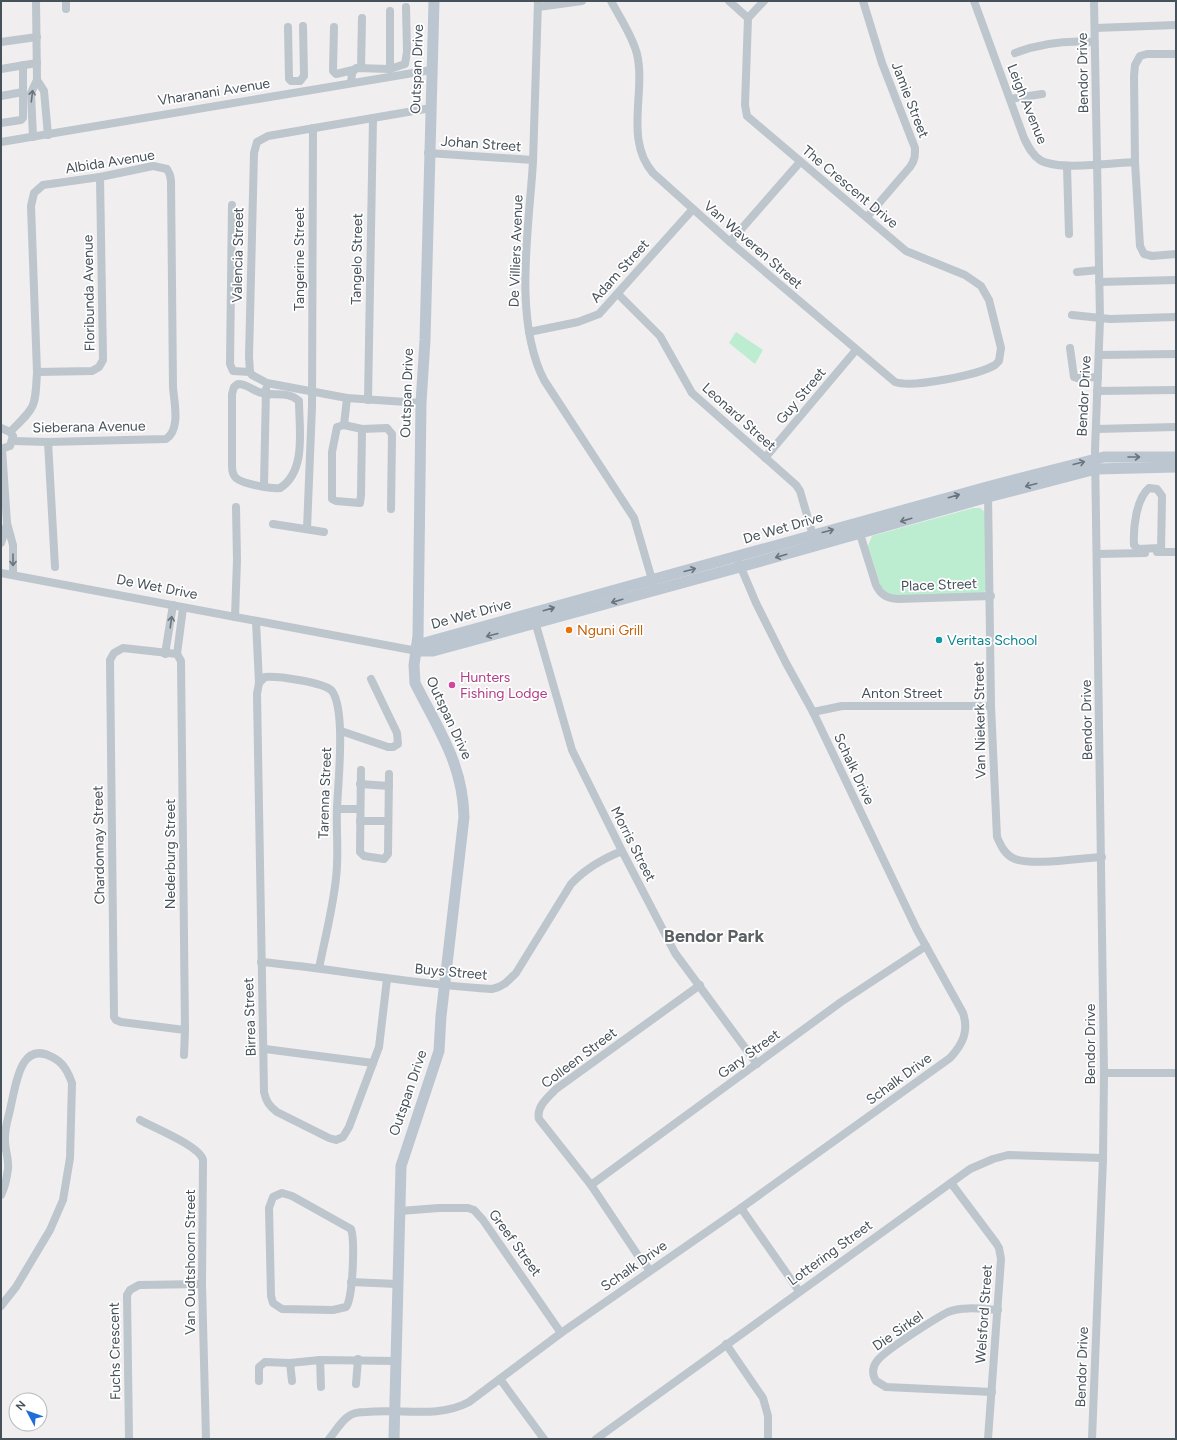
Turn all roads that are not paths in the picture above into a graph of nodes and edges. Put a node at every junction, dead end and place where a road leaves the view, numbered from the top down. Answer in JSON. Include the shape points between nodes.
{"nodes":[{"id":1,"x":36,"y":1,"type":"edge"},
{"id":2,"x":434,"y":1,"type":"edge"},
{"id":3,"x":582,"y":1,"type":"edge"},
{"id":4,"x":611,"y":1,"type":"edge"},
{"id":5,"x":729,"y":1,"type":"edge"},
{"id":6,"x":764,"y":1,"type":"edge"},
{"id":7,"x":862,"y":1,"type":"edge"},
{"id":8,"x":974,"y":1,"type":"edge"},
{"id":9,"x":1094,"y":1,"type":"edge"},
{"id":10,"x":538,"y":4,"type":"edge"},
{"id":11,"x":406,"y":7,"type":"dead end"},
{"id":12,"x":390,"y":11,"type":"dead end"},
{"id":13,"x":362,"y":18,"type":"dead end"},
{"id":14,"x":748,"y":18,"type":"junction"},
{"id":15,"x":1176,"y":25,"type":"edge"},
{"id":16,"x":303,"y":26,"type":"dead end"},
{"id":17,"x":288,"y":27,"type":"dead end"},
{"id":18,"x":334,"y":27,"type":"dead end"},
{"id":19,"x":1095,"y":28,"type":"junction"},
{"id":20,"x":37,"y":37,"type":"junction"},
{"id":21,"x":1,"y":42,"type":"edge"},
{"id":22,"x":1094,"y":42,"type":"junction"},
{"id":23,"x":1015,"y":53,"type":"dead end"},
{"id":24,"x":1176,"y":54,"type":"edge"},
{"id":25,"x":37,"y":63,"type":"junction"},
{"id":26,"x":23,"y":65,"type":"junction"},
{"id":27,"x":1,"y":69,"type":"edge"},
{"id":28,"x":357,"y":69,"type":"junction"},
{"id":29,"x":390,"y":69,"type":"junction"},
{"id":30,"x":432,"y":70,"type":"junction"},
{"id":31,"x":37,"y":80,"type":"junction"},
{"id":32,"x":294,"y":82,"type":"junction"},
{"id":33,"x":351,"y":83,"type":"junction"},
{"id":34,"x":23,"y":92,"type":"junction"},
{"id":35,"x":295,"y":92,"type":"junction"},
{"id":36,"x":1042,"y":94,"type":"dead end"},
{"id":37,"x":1,"y":96,"type":"edge"},
{"id":38,"x":1010,"y":99,"type":"junction"},
{"id":39,"x":431,"y":108,"type":"junction"},
{"id":40,"x":373,"y":118,"type":"junction"},
{"id":41,"x":1,"y":123,"type":"edge"},
{"id":42,"x":313,"y":128,"type":"junction"},
{"id":43,"x":48,"y":135,"type":"junction"},
{"id":44,"x":33,"y":137,"type":"junction"},
{"id":45,"x":1,"y":142,"type":"edge"},
{"id":46,"x":428,"y":153,"type":"junction"},
{"id":47,"x":533,"y":160,"type":"junction"},
{"id":48,"x":800,"y":162,"type":"junction"},
{"id":49,"x":1135,"y":162,"type":"junction"},
{"id":50,"x":1097,"y":164,"type":"junction"},
{"id":51,"x":1067,"y":167,"type":"junction"},
{"id":52,"x":100,"y":177,"type":"junction"},
{"id":53,"x":232,"y":205,"type":"dead end"},
{"id":54,"x":693,"y":209,"type":"junction"},
{"id":55,"x":867,"y":218,"type":"junction"},
{"id":56,"x":1069,"y":234,"type":"dead end"},
{"id":57,"x":730,"y":242,"type":"junction"},
{"id":58,"x":1176,"y":254,"type":"edge"},
{"id":59,"x":1095,"y":271,"type":"junction"},
{"id":60,"x":1077,"y":272,"type":"dead end"},
{"id":61,"x":1176,"y":280,"type":"edge"},
{"id":62,"x":1099,"y":282,"type":"junction"},
{"id":63,"x":618,"y":294,"type":"junction"},
{"id":64,"x":1072,"y":315,"type":"dead end"},
{"id":65,"x":1176,"y":318,"type":"edge"},
{"id":66,"x":1100,"y":319,"type":"junction"},
{"id":67,"x":529,"y":332,"type":"junction"},
{"id":68,"x":1070,"y":348,"type":"dead end"},
{"id":69,"x":856,"y":350,"type":"junction"},
{"id":70,"x":1176,"y":354,"type":"edge"},
{"id":71,"x":1100,"y":355,"type":"junction"},
{"id":72,"x":999,"y":361,"type":"joint"},
{"id":73,"x":36,"y":372,"type":"junction"},
{"id":74,"x":250,"y":372,"type":"junction"},
{"id":75,"x":1098,"y":377,"type":"junction"},
{"id":76,"x":267,"y":383,"type":"junction"},
{"id":77,"x":1176,"y":390,"type":"edge"},
{"id":78,"x":312,"y":391,"type":"junction"},
{"id":79,"x":1097,"y":391,"type":"junction"},
{"id":80,"x":265,"y":394,"type":"junction"},
{"id":81,"x":347,"y":398,"type":"junction"},
{"id":82,"x":368,"y":400,"type":"junction"},
{"id":83,"x":421,"y":402,"type":"junction"},
{"id":84,"x":344,"y":425,"type":"junction"},
{"id":85,"x":1176,"y":427,"type":"edge"},
{"id":86,"x":1,"y":428,"type":"edge"},
{"id":87,"x":362,"y":429,"type":"junction"},
{"id":88,"x":1096,"y":429,"type":"junction"},
{"id":89,"x":10,"y":432,"type":"junction"},
{"id":90,"x":166,"y":439,"type":"joint"},
{"id":91,"x":13,"y":441,"type":"junction"},
{"id":92,"x":48,"y":442,"type":"junction"},
{"id":93,"x":1,"y":449,"type":"edge"},
{"id":94,"x":1176,"y":457,"type":"edge"},
{"id":95,"x":765,"y":458,"type":"junction"},
{"id":96,"x":1096,"y":464,"type":"junction"},
{"id":97,"x":1176,"y":467,"type":"edge"},
{"id":98,"x":264,"y":486,"type":"junction"},
{"id":99,"x":988,"y":492,"type":"junction"},
{"id":100,"x":236,"y":507,"type":"dead end"},
{"id":101,"x":391,"y":509,"type":"dead end"},
{"id":102,"x":7,"y":523,"type":"junction"},
{"id":103,"x":273,"y":524,"type":"dead end"},
{"id":104,"x":308,"y":529,"type":"junction"},
{"id":105,"x":324,"y":532,"type":"dead end"},
{"id":106,"x":860,"y":534,"type":"junction"},
{"id":107,"x":815,"y":540,"type":"junction"},
{"id":108,"x":1,"y":543,"type":"edge"},
{"id":109,"x":1160,"y":550,"type":"junction"},
{"id":110,"x":1176,"y":552,"type":"edge"},
{"id":111,"x":1097,"y":554,"type":"junction"},
{"id":112,"x":738,"y":562,"type":"junction"},
{"id":113,"x":55,"y":567,"type":"dead end"},
{"id":114,"x":1,"y":573,"type":"edge"},
{"id":115,"x":13,"y":575,"type":"junction"},
{"id":116,"x":653,"y":585,"type":"junction"},
{"id":117,"x":991,"y":596,"type":"junction"},
{"id":118,"x":173,"y":605,"type":"junction"},
{"id":119,"x":182,"y":608,"type":"junction"},
{"id":120,"x":235,"y":617,"type":"junction"},
{"id":121,"x":534,"y":618,"type":"junction"},
{"id":122,"x":256,"y":621,"type":"junction"},
{"id":123,"x":417,"y":648,"type":"junction"},
{"id":124,"x":165,"y":654,"type":"junction"},
{"id":125,"x":177,"y":654,"type":"junction"},
{"id":126,"x":371,"y":680,"type":"dead end"},
{"id":127,"x":260,"y":681,"type":"junction"},
{"id":128,"x":992,"y":706,"type":"junction"},
{"id":129,"x":814,"y":712,"type":"junction"},
{"id":130,"x":340,"y":731,"type":"junction"},
{"id":131,"x":361,"y":770,"type":"dead end"},
{"id":132,"x":389,"y":774,"type":"dead end"},
{"id":133,"x":360,"y":784,"type":"junction"},
{"id":134,"x":389,"y":786,"type":"junction"},
{"id":135,"x":337,"y":809,"type":"junction"},
{"id":136,"x":360,"y":809,"type":"junction"},
{"id":137,"x":360,"y":821,"type":"junction"},
{"id":138,"x":388,"y":821,"type":"junction"},
{"id":139,"x":622,"y":851,"type":"junction"},
{"id":140,"x":1102,"y":857,"type":"junction"},
{"id":141,"x":926,"y":946,"type":"junction"},
{"id":142,"x":261,"y":962,"type":"junction"},
{"id":143,"x":319,"y":968,"type":"junction"},
{"id":144,"x":387,"y":980,"type":"junction"},
{"id":145,"x":700,"y":985,"type":"junction"},
{"id":146,"x":446,"y":986,"type":"junction"},
{"id":147,"x":184,"y":1030,"type":"junction"},
{"id":148,"x":265,"y":1049,"type":"junction"},
{"id":149,"x":184,"y":1055,"type":"dead end"},
{"id":150,"x":374,"y":1063,"type":"junction"},
{"id":151,"x":757,"y":1064,"type":"junction"},
{"id":152,"x":1104,"y":1073,"type":"junction"},
{"id":153,"x":1176,"y":1073,"type":"edge"},
{"id":154,"x":140,"y":1120,"type":"dead end"},
{"id":155,"x":1103,"y":1158,"type":"junction"},
{"id":156,"x":951,"y":1183,"type":"junction"},
{"id":157,"x":591,"y":1185,"type":"junction"},
{"id":158,"x":1,"y":1195,"type":"edge"},
{"id":159,"x":741,"y":1208,"type":"junction"},
{"id":160,"x":400,"y":1211,"type":"junction"},
{"id":161,"x":650,"y":1270,"type":"junction"},
{"id":162,"x":351,"y":1282,"type":"junction"},
{"id":163,"x":202,"y":1284,"type":"junction"},
{"id":164,"x":397,"y":1284,"type":"junction"},
{"id":165,"x":799,"y":1291,"type":"junction"},
{"id":166,"x":1,"y":1306,"type":"edge"},
{"id":167,"x":998,"y":1310,"type":"junction"},
{"id":168,"x":561,"y":1333,"type":"junction"},
{"id":169,"x":726,"y":1344,"type":"junction"},
{"id":170,"x":320,"y":1360,"type":"junction"},
{"id":171,"x":358,"y":1360,"type":"junction"},
{"id":172,"x":396,"y":1361,"type":"junction"},
{"id":173,"x":290,"y":1363,"type":"junction"},
{"id":174,"x":500,"y":1379,"type":"junction"},
{"id":175,"x":259,"y":1381,"type":"dead end"},
{"id":176,"x":292,"y":1381,"type":"dead end"},
{"id":177,"x":356,"y":1384,"type":"dead end"},
{"id":178,"x":321,"y":1387,"type":"dead end"},
{"id":179,"x":992,"y":1392,"type":"junction"},
{"id":180,"x":395,"y":1411,"type":"junction"},
{"id":181,"x":129,"y":1439,"type":"edge"},
{"id":182,"x":206,"y":1439,"type":"edge"},
{"id":183,"x":329,"y":1439,"type":"edge"},
{"id":184,"x":394,"y":1439,"type":"edge"},
{"id":185,"x":544,"y":1439,"type":"edge"},
{"id":186,"x":596,"y":1439,"type":"edge"},
{"id":187,"x":768,"y":1439,"type":"edge"},
{"id":188,"x":988,"y":1439,"type":"edge"},
{"id":189,"x":1092,"y":1439,"type":"edge"}],
"edges":[{"from":1,"to":20,"type":"street"},
{"from":2,"to":30,"type":"street","name":"Outspan Drive"},
{"from":3,"to":10,"type":"street"},
{"from":4,"to":54,"type":"street","name":"Van Waveren Street","via":[[629,33],[637,54],[642,158],[653,173]]},
{"from":5,"to":14,"type":"street"},
{"from":6,"to":14,"type":"street"},
{"from":7,"to":55,"type":"street","name":"Jamie Street","via":[[915,148],[915,160]]},
{"from":8,"to":38,"type":"street","name":"Leigh Avenue"},
{"from":9,"to":19,"type":"street","name":"Bendor Drive"},
{"from":10,"to":47,"type":"street","name":"De Villiers Avenue"},
{"from":11,"to":29,"type":"street","via":[[406,64]]},
{"from":12,"to":29,"type":"street"},
{"from":13,"to":28,"type":"street"},
{"from":14,"to":48,"type":"street","name":"The Crescent Drive","via":[[746,114]]},
{"from":15,"to":19,"type":"street"},
{"from":16,"to":32,"type":"street","via":[[304,76],[301,81]]},
{"from":17,"to":32,"type":"street","via":[[289,79]]},
{"from":18,"to":28,"type":"street","via":[[333,72],[336,74]]},
{"from":19,"to":22,"type":"street","name":"Bendor Drive"},
{"from":20,"to":21,"type":"street"},
{"from":20,"to":25,"type":"street"},
{"from":22,"to":23,"type":"street","via":[[1050,43]]},
{"from":22,"to":50,"type":"street","name":"Bendor Drive"},
{"from":24,"to":49,"type":"street","via":[[1143,55],[1135,65]]},
{"from":25,"to":26,"type":"street"},
{"from":25,"to":31,"type":"street"},
{"from":26,"to":27,"type":"street"},
{"from":26,"to":34,"type":"street"},
{"from":28,"to":29,"type":"street"},
{"from":28,"to":33,"type":"street"},
{"from":30,"to":33,"type":"street","name":"Vharanani Avenue"},
{"from":30,"to":39,"type":"street","name":"Outspan Drive"},
{"from":31,"to":43,"type":"street","via":[[44,91]]},
{"from":44,"to":31,"type":"street","one_way":true,"via":[[31,93]]},
{"from":32,"to":35,"type":"street"},
{"from":33,"to":35,"type":"street","name":"Vharanani Avenue"},
{"from":34,"to":37,"type":"street"},
{"from":34,"to":41,"type":"street","via":[[23,118]]},
{"from":35,"to":43,"type":"street","name":"Vharanani Avenue"},
{"from":36,"to":38,"type":"street"},
{"from":38,"to":51,"type":"street","name":"Leigh Avenue","via":[[1024,138],[1035,157],[1048,164]]},
{"from":39,"to":40,"type":"street","name":"Valencia Street"},
{"from":39,"to":46,"type":"street","name":"Outspan Drive"},
{"from":40,"to":42,"type":"street","name":"Valencia Street"},
{"from":40,"to":82,"type":"street","name":"Tangelo Street"},
{"from":42,"to":74,"type":"street","name":"Valencia Street","via":[[263,138],[254,147]]},
{"from":42,"to":78,"type":"street","name":"Tangerine Street"},
{"from":43,"to":44,"type":"street","name":"Vharanani Avenue"},
{"from":44,"to":45,"type":"street","name":"Vharanani Avenue"},
{"from":46,"to":47,"type":"street","name":"Johan Street"},
{"from":46,"to":83,"type":"street","name":"Outspan Drive"},
{"from":47,"to":67,"type":"street","name":"De Villiers Avenue","via":[[526,282]]},
{"from":48,"to":55,"type":"street","name":"The Crescent Drive"},
{"from":48,"to":57,"type":"street"},
{"from":49,"to":50,"type":"street","name":"Leigh Avenue"},
{"from":49,"to":58,"type":"street","via":[[1141,251],[1152,256]]},
{"from":50,"to":51,"type":"street","name":"Leigh Avenue"},
{"from":50,"to":59,"type":"street","name":"Bendor Drive"},
{"from":51,"to":56,"type":"street"},
{"from":52,"to":73,"type":"street","name":"Albida Avenue","via":[[43,185],[36,189],[32,197]]},
{"from":52,"to":73,"type":"street","name":"Floribunda Avenue","via":[[103,360],[99,367],[92,370]]},
{"from":52,"to":90,"type":"street","name":"Albida Avenue","via":[[154,166],[167,169],[170,175],[175,420],[173,432]]},
{"from":53,"to":74,"type":"street","via":[[230,364],[233,371]]},
{"from":54,"to":57,"type":"street","name":"Van Waveren Street"},
{"from":54,"to":63,"type":"street","name":"Adam Street"},
{"from":55,"to":72,"type":"street","name":"The Crescent Drive","via":[[910,254],[965,275],[981,286],[989,300],[1001,348]]},
{"from":57,"to":69,"type":"street","name":"Van Waveren Street"},
{"from":59,"to":60,"type":"street"},
{"from":59,"to":62,"type":"street","name":"Bendor Drive"},
{"from":61,"to":62,"type":"street"},
{"from":62,"to":66,"type":"street","name":"Bendor Drive"},
{"from":63,"to":67,"type":"street","name":"Adam Street","via":[[600,314],[592,318]]},
{"from":63,"to":95,"type":"street","name":"Leonard Street","via":[[660,336],[692,393]]},
{"from":64,"to":66,"type":"street"},
{"from":65,"to":66,"type":"street"},
{"from":66,"to":71,"type":"street","name":"Bendor Drive"},
{"from":67,"to":116,"type":"street","name":"De Villiers Avenue","via":[[535,360],[544,380],[634,518]]},
{"from":68,"to":75,"type":"street","via":[[1074,377]]},
{"from":69,"to":72,"type":"street","name":"Van Waveren Street","via":[[888,378],[905,384],[963,375],[991,367]]},
{"from":69,"to":95,"type":"street","name":"Guy Street"},
{"from":70,"to":71,"type":"street"},
{"from":71,"to":75,"type":"street","name":"Bendor Drive"},
{"from":73,"to":89,"type":"street","name":"Albida Avenue","via":[[35,403]]},
{"from":74,"to":76,"type":"street"},
{"from":75,"to":79,"type":"street","name":"Bendor Drive"},
{"from":76,"to":78,"type":"street"},
{"from":76,"to":80,"type":"street"},
{"from":77,"to":79,"type":"street"},
{"from":78,"to":81,"type":"street"},
{"from":78,"to":104,"type":"street","name":"Tangerine Street"},
{"from":79,"to":88,"type":"street","name":"Bendor Drive"},
{"from":80,"to":98,"type":"street"},
{"from":80,"to":98,"type":"street","via":[[289,395],[298,401],[299,455],[293,475],[282,487]]},
{"from":80,"to":98,"type":"street","via":[[245,384],[238,384],[233,390],[232,399],[233,474],[250,484]]},
{"from":81,"to":82,"type":"street"},
{"from":81,"to":84,"type":"street"},
{"from":82,"to":83,"type":"street"},
{"from":83,"to":123,"type":"street","name":"Outspan Drive"},
{"from":84,"to":87,"type":"street"},
{"from":84,"to":87,"type":"street","via":[[337,427],[332,452],[331,494],[334,501],[358,504],[361,500]]},
{"from":85,"to":88,"type":"street"},
{"from":86,"to":89,"type":"street"},
{"from":87,"to":101,"type":"street","via":[[387,428],[392,434]]},
{"from":88,"to":96,"type":"street","name":"Bendor Drive"},
{"from":89,"to":91,"type":"street"},
{"from":90,"to":92,"type":"street","name":"Sieberana Avenue"},
{"from":91,"to":92,"type":"street","name":"Sieberana Avenue"},
{"from":91,"to":93,"type":"street","via":[[8,447]]},
{"from":92,"to":113,"type":"street"},
{"from":93,"to":102,"type":"street"},
{"from":96,"to":94,"type":"street","name":"De Wet Drive","one_way":true,"via":[[1104,457]]},
{"from":95,"to":107,"type":"street","name":"Leonard Street","via":[[800,491]]},
{"from":96,"to":97,"type":"street","name":"De Wet Drive"},
{"from":96,"to":99,"type":"street","name":"De Wet Drive"},
{"from":96,"to":111,"type":"street","name":"Bendor Drive"},
{"from":99,"to":106,"type":"street","name":"De Wet Drive","one_way":true},
{"from":107,"to":99,"type":"street","name":"De Wet Drive","one_way":true},
{"from":99,"to":117,"type":"street","name":"Van Niekerk Street"},
{"from":100,"to":120,"type":"street"},
{"from":102,"to":108,"type":"street"},
{"from":102,"to":115,"type":"street","one_way":true,"via":[[13,545]]},
{"from":103,"to":104,"type":"street"},
{"from":104,"to":105,"type":"street"},
{"from":106,"to":107,"type":"street","name":"De Wet Drive"},
{"from":106,"to":117,"type":"street","name":"Place Street","via":[[876,585],[886,596],[898,599]]},
{"from":107,"to":112,"type":"street","name":"De Wet Drive"},
{"from":109,"to":109,"type":"street","via":[[1162,496],[1157,489],[1149,488],[1144,493],[1135,520],[1134,545],[1138,548]]},
{"from":109,"to":110,"type":"street"},
{"from":109,"to":111,"type":"street"},
{"from":111,"to":140,"type":"street","name":"Bendor Drive"},
{"from":112,"to":116,"type":"street","name":"De Wet Drive"},
{"from":112,"to":129,"type":"street","name":"Schalk Drive","via":[[782,656]]},
{"from":114,"to":115,"type":"street","name":"De Wet Drive"},
{"from":115,"to":118,"type":"street","name":"De Wet Drive"},
{"from":116,"to":121,"type":"street","name":"De Wet Drive"},
{"from":117,"to":128,"type":"street","name":"Van Niekerk Street"},
{"from":118,"to":119,"type":"street","name":"De Wet Drive"},
{"from":124,"to":118,"type":"street","one_way":true},
{"from":119,"to":120,"type":"street","name":"De Wet Drive"},
{"from":119,"to":125,"type":"street","name":"Nederburg Street"},
{"from":120,"to":122,"type":"street","name":"De Wet Drive"},
{"from":121,"to":123,"type":"street","name":"De Wet Drive"},
{"from":121,"to":139,"type":"street","name":"Morris Street","via":[[572,750]]},
{"from":122,"to":123,"type":"street","name":"De Wet Drive"},
{"from":122,"to":127,"type":"street","name":"Birrea Street"},
{"from":123,"to":146,"type":"street","name":"Outspan Drive","via":[[414,665],[415,683],[454,760],[464,806]]},
{"from":124,"to":125,"type":"street"},
{"from":124,"to":147,"type":"street","name":"Chardonnay Street","via":[[123,648],[114,652],[110,660],[114,1014],[118,1021]]},
{"from":125,"to":147,"type":"street","name":"Nederburg Street","via":[[182,661]]},
{"from":126,"to":130,"type":"street","via":[[397,734],[398,744],[388,747]]},
{"from":127,"to":130,"type":"street","name":"Tarenna Street","via":[[274,677],[322,685],[331,690],[336,701]]},
{"from":127,"to":142,"type":"street","name":"Birrea Street"},
{"from":128,"to":129,"type":"street","name":"Anton Street","via":[[842,706]]},
{"from":128,"to":140,"type":"street","name":"Van Niekerk Street","via":[[997,838],[1001,847],[1013,858],[1022,860]]},
{"from":129,"to":141,"type":"street","name":"Schalk Drive"},
{"from":130,"to":135,"type":"street","name":"Tarenna Street"},
{"from":131,"to":133,"type":"street"},
{"from":132,"to":134,"type":"street"},
{"from":133,"to":134,"type":"street"},
{"from":133,"to":136,"type":"street"},
{"from":134,"to":138,"type":"street"},
{"from":135,"to":136,"type":"street"},
{"from":135,"to":143,"type":"street","name":"Tarenna Street","via":[[336,880]]},
{"from":136,"to":137,"type":"street"},
{"from":137,"to":138,"type":"street"},
{"from":137,"to":138,"type":"street","via":[[361,855],[384,859],[388,854]]},
{"from":139,"to":145,"type":"street","name":"Morris Street","via":[[675,952]]},
{"from":139,"to":146,"type":"street","name":"Buys Street","via":[[590,866],[571,884],[516,973],[506,984],[492,989]]},
{"from":140,"to":152,"type":"street","name":"Bendor Drive"},
{"from":141,"to":151,"type":"street","name":"Gary Street","via":[[841,1002]]},
{"from":141,"to":159,"type":"street","name":"Schalk Drive","via":[[966,1022],[965,1037],[960,1048],[950,1058]]},
{"from":142,"to":143,"type":"street","name":"Buys Street"},
{"from":142,"to":148,"type":"street","name":"Birrea Street"},
{"from":143,"to":144,"type":"street","name":"Buys Street"},
{"from":144,"to":146,"type":"street","name":"Buys Street"},
{"from":144,"to":150,"type":"street","name":"Birrea Street","via":[[380,1039]]},
{"from":145,"to":151,"type":"street","name":"Morris Street"},
{"from":145,"to":157,"type":"street","name":"Colleen Street","via":[[556,1089],[542,1104],[539,1119]]},
{"from":146,"to":160,"type":"street","name":"Outspan Drive","via":[[438,1058],[401,1166]]},
{"from":147,"to":149,"type":"street","name":"Nederburg Street"},
{"from":148,"to":150,"type":"street"},
{"from":148,"to":150,"type":"street","name":"Birrea Street","via":[[264,1092],[270,1107],[336,1140],[341,1139],[346,1133]]},
{"from":151,"to":157,"type":"street","name":"Gary Street"},
{"from":152,"to":153,"type":"street"},
{"from":152,"to":155,"type":"street","name":"Bendor Drive"},
{"from":154,"to":163,"type":"street","name":"Van Oudtshoorn Street","via":[[193,1148],[202,1156]]},
{"from":155,"to":156,"type":"street","name":"Lottering Street","via":[[1008,1155],[970,1169]]},
{"from":155,"to":189,"type":"street","name":"Bendor Drive"},
{"from":156,"to":165,"type":"street","name":"Lottering Street"},
{"from":156,"to":167,"type":"street","name":"Welsford Street","via":[[999,1248],[1001,1270]]},
{"from":157,"to":161,"type":"street","name":"Colleen Street"},
{"from":158,"to":166,"type":"street","via":[[8,1169],[6,1125],[19,1071],[30,1056],[37,1053],[51,1056],[69,1073],[72,1083],[70,1158],[63,1200],[50,1230],[16,1287]]},
{"from":159,"to":161,"type":"street","name":"Schalk Drive"},
{"from":159,"to":165,"type":"street"},
{"from":160,"to":164,"type":"street","name":"Outspan Drive"},
{"from":160,"to":168,"type":"street","name":"Greef Street","via":[[450,1208],[474,1210]]},
{"from":161,"to":168,"type":"street","name":"Schalk Drive"},
{"from":162,"to":162,"type":"street","via":[[346,1308],[282,1309],[275,1306],[271,1296],[269,1208],[273,1197],[282,1193],[292,1196],[350,1227]]},
{"from":162,"to":164,"type":"street"},
{"from":163,"to":181,"type":"street","name":"Fuchs Crescent","via":[[139,1285],[126,1296]]},
{"from":163,"to":182,"type":"street","name":"Van Oudtshoorn Street"},
{"from":164,"to":172,"type":"street","name":"Outspan Drive"},
{"from":165,"to":169,"type":"street","name":"Lottering Street"},
{"from":167,"to":179,"type":"street","name":"Welsford Street"},
{"from":167,"to":179,"type":"street","name":"Die Sirkel","via":[[948,1312],[887,1353],[877,1361],[873,1371],[876,1381],[886,1387]]},
{"from":168,"to":174,"type":"street","name":"Schalk Drive"},
{"from":169,"to":186,"type":"street","name":"Lottering Street"},
{"from":169,"to":187,"type":"street","via":[[763,1398],[768,1416]]},
{"from":170,"to":171,"type":"street"},
{"from":170,"to":173,"type":"street"},
{"from":170,"to":178,"type":"street"},
{"from":171,"to":172,"type":"street"},
{"from":171,"to":177,"type":"street"},
{"from":172,"to":180,"type":"street","name":"Outspan Drive"},
{"from":173,"to":175,"type":"street","via":[[262,1364],[259,1367]]},
{"from":173,"to":176,"type":"street"},
{"from":174,"to":180,"type":"street","name":"Schalk Drive","via":[[457,1408],[431,1412]]},
{"from":174,"to":185,"type":"street"},
{"from":179,"to":188,"type":"street","name":"Welsford Street"},
{"from":180,"to":183,"type":"street","name":"Schalk Drive","via":[[356,1413],[349,1416]]},
{"from":180,"to":184,"type":"street","name":"Outspan Drive"}]}
